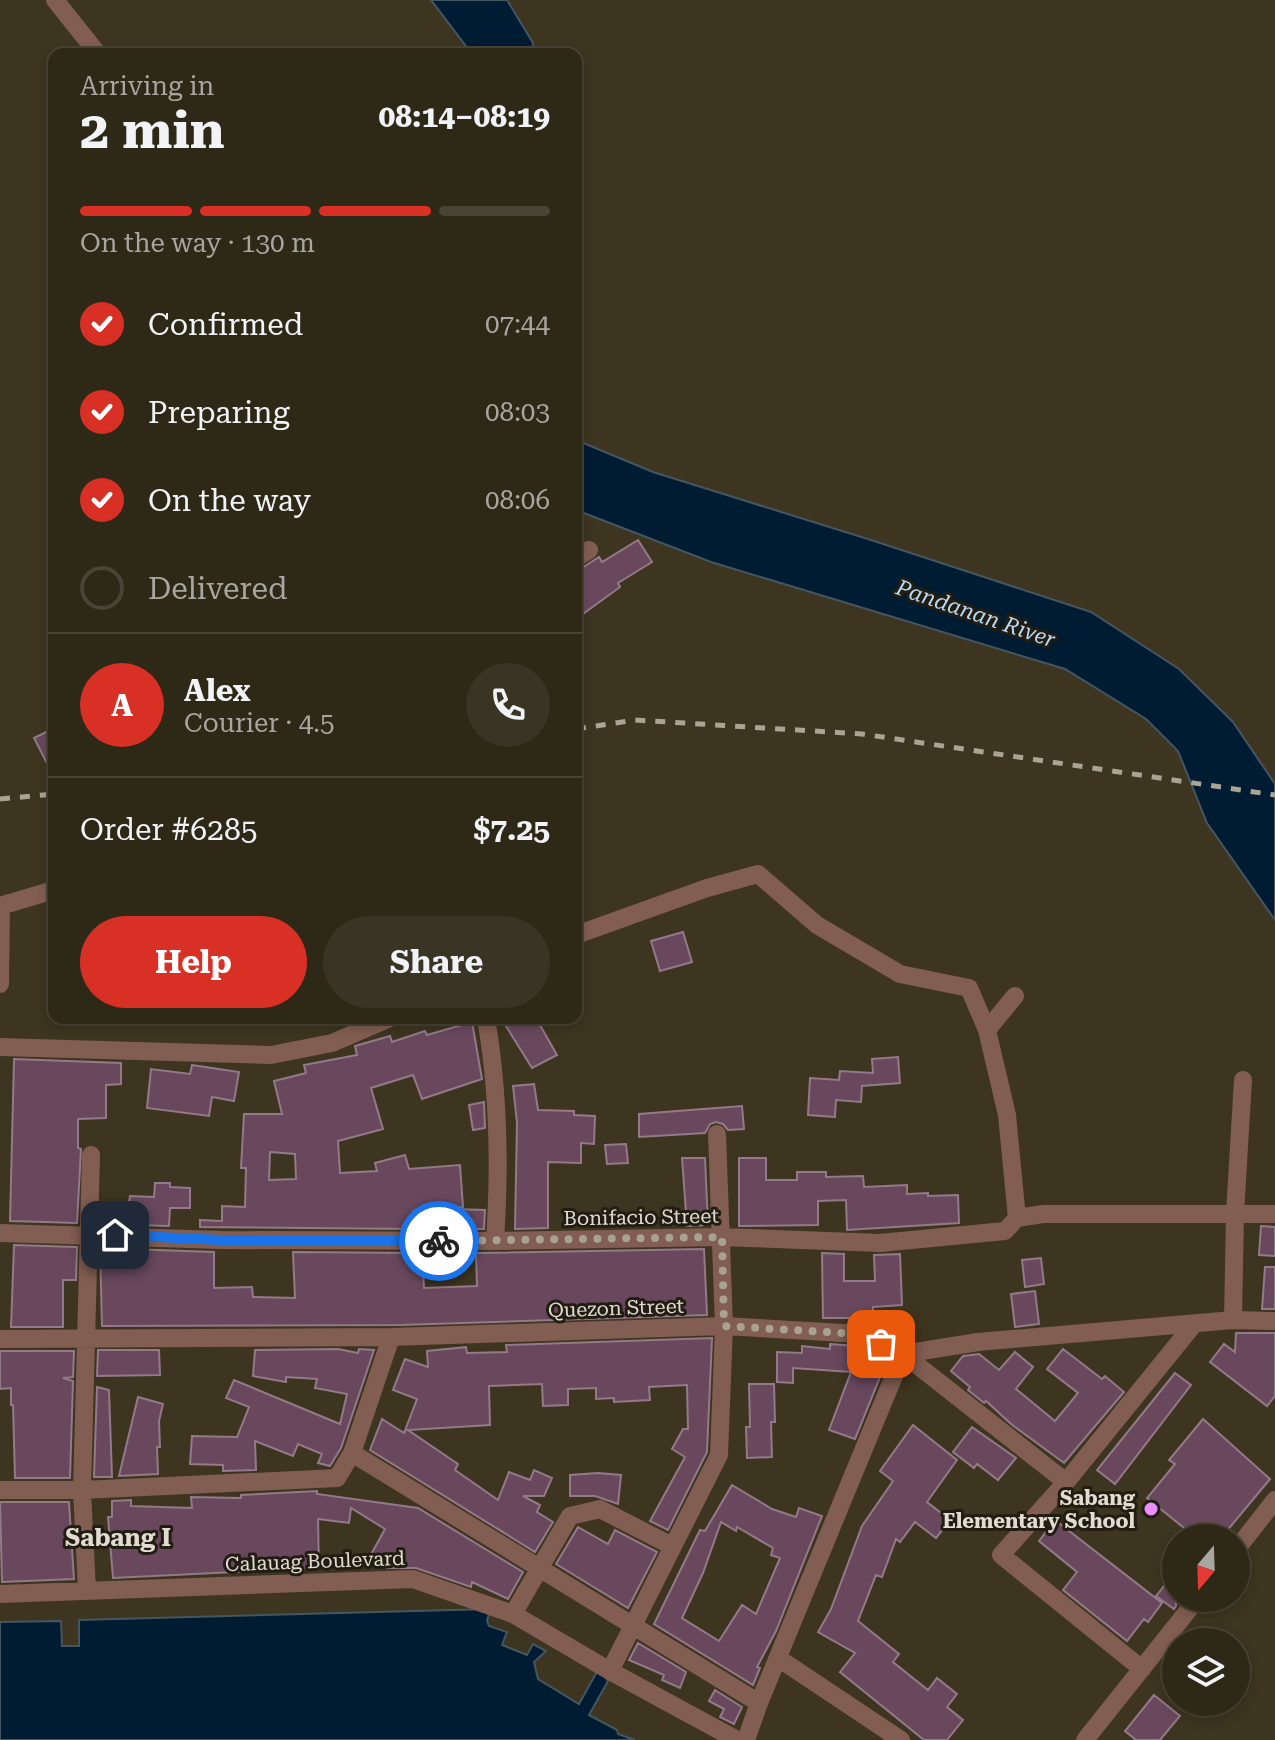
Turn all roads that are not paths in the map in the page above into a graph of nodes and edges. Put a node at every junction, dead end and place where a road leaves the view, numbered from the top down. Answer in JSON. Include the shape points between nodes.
{"nodes":[{"id":1,"x":55,"y":0,"type":"edge"},
{"id":2,"x":93,"y":48,"type":"edge"},
{"id":3,"x":48,"y":892,"type":"edge"},
{"id":4,"x":0,"y":906,"type":"edge"},
{"id":5,"x":582,"y":933,"type":"edge"},
{"id":6,"x":0,"y":984,"type":"edge"},
{"id":7,"x":1015,"y":996,"type":"dead end"},
{"id":8,"x":376,"y":1024,"type":"edge"},
{"id":9,"x":487,"y":1024,"type":"edge"},
{"id":10,"x":987,"y":1030,"type":"junction"},
{"id":11,"x":0,"y":1047,"type":"edge"},
{"id":12,"x":1243,"y":1080,"type":"dead end"},
{"id":13,"x":717,"y":1134,"type":"dead end"},
{"id":14,"x":91,"y":1155,"type":"dead end"},
{"id":15,"x":1235,"y":1213,"type":"junction"},
{"id":16,"x":1275,"y":1214,"type":"edge"},
{"id":17,"x":1017,"y":1218,"type":"junction"},
{"id":18,"x":0,"y":1233,"type":"edge"},
{"id":19,"x":88,"y":1234,"type":"junction"},
{"id":20,"x":722,"y":1237,"type":"junction"},
{"id":21,"x":495,"y":1241,"type":"junction"},
{"id":22,"x":1233,"y":1320,"type":"junction"},
{"id":23,"x":1275,"y":1321,"type":"edge"},
{"id":24,"x":1194,"y":1324,"type":"junction"},
{"id":25,"x":724,"y":1326,"type":"junction"},
{"id":26,"x":391,"y":1337,"type":"junction"},
{"id":27,"x":0,"y":1339,"type":"edge"},
{"id":28,"x":86,"y":1340,"type":"junction"},
{"id":29,"x":903,"y":1354,"type":"junction"},
{"id":30,"x":352,"y":1453,"type":"junction"},
{"id":31,"x":1066,"y":1482,"type":"junction"},
{"id":32,"x":0,"y":1490,"type":"edge"},
{"id":33,"x":82,"y":1490,"type":"junction"},
{"id":34,"x":1275,"y":1500,"type":"edge"},
{"id":35,"x":1250,"y":1532,"type":"edge"},
{"id":36,"x":672,"y":1546,"type":"junction"},
{"id":37,"x":537,"y":1569,"type":"junction"},
{"id":38,"x":87,"y":1591,"type":"junction"},
{"id":39,"x":0,"y":1594,"type":"edge"},
{"id":40,"x":1187,"y":1612,"type":"edge"},
{"id":41,"x":513,"y":1614,"type":"junction"},
{"id":42,"x":635,"y":1627,"type":"junction"},
{"id":43,"x":778,"y":1658,"type":"junction"},
{"id":44,"x":1142,"y":1669,"type":"junction"},
{"id":45,"x":610,"y":1671,"type":"junction"},
{"id":46,"x":759,"y":1703,"type":"junction"},
{"id":47,"x":737,"y":1740,"type":"edge"},
{"id":48,"x":746,"y":1740,"type":"edge"},
{"id":49,"x":901,"y":1740,"type":"edge"},
{"id":50,"x":1085,"y":1740,"type":"edge"}],
"edges":[{"from":1,"to":2,"type":"street"},
{"from":3,"to":4,"type":"street"},
{"from":4,"to":6,"type":"street"},
{"from":5,"to":10,"type":"street","via":[[758,874],[817,925],[900,974],[969,988]]},
{"from":7,"to":10,"type":"street"},
{"from":8,"to":11,"type":"street","via":[[332,1043],[271,1055]]},
{"from":9,"to":21,"type":"street","via":[[500,1165]]},
{"from":10,"to":17,"type":"street","via":[[1007,1115]]},
{"from":12,"to":15,"type":"street"},
{"from":13,"to":20,"type":"street"},
{"from":14,"to":19,"type":"street"},
{"from":15,"to":16,"type":"street","name":"Bonifacio Street"},
{"from":15,"to":17,"type":"street","name":"Bonifacio Street"},
{"from":15,"to":22,"type":"street"},
{"from":17,"to":20,"type":"street","name":"Bonifacio Street","via":[[1005,1231],[880,1243]]},
{"from":18,"to":19,"type":"street","name":"Bonifacio Street"},
{"from":19,"to":21,"type":"street","name":"Bonifacio Street"},
{"from":19,"to":28,"type":"street"},
{"from":20,"to":21,"type":"street","name":"Bonifacio Street"},
{"from":20,"to":25,"type":"street"},
{"from":22,"to":23,"type":"street"},
{"from":22,"to":24,"type":"street"},
{"from":24,"to":29,"type":"street","via":[[978,1342]]},
{"from":24,"to":31,"type":"street"},
{"from":25,"to":26,"type":"street","name":"Quezon Street"},
{"from":25,"to":29,"type":"street","name":"Quezon Street","via":[[860,1334]]},
{"from":25,"to":36,"type":"street","via":[[719,1455]]},
{"from":26,"to":28,"type":"street","name":"Quezon Street"},
{"from":26,"to":30,"type":"street"},
{"from":27,"to":28,"type":"street","name":"Quezon Street"},
{"from":28,"to":33,"type":"street"},
{"from":29,"to":31,"type":"street","name":"Quezon Street"},
{"from":29,"to":43,"type":"street"},
{"from":30,"to":33,"type":"street","via":[[337,1478]]},
{"from":30,"to":37,"type":"street"},
{"from":31,"to":44,"type":"street","via":[[1001,1555]]},
{"from":32,"to":33,"type":"street"},
{"from":33,"to":38,"type":"street"},
{"from":34,"to":35,"type":"street"},
{"from":36,"to":37,"type":"street","via":[[600,1509],[570,1516]]},
{"from":36,"to":42,"type":"street"},
{"from":37,"to":41,"type":"street"},
{"from":37,"to":42,"type":"street"},
{"from":38,"to":39,"type":"street","name":"Calauag Boulevard"},
{"from":38,"to":41,"type":"street","name":"Calauag Boulevard","via":[[413,1579]]},
{"from":40,"to":44,"type":"street"},
{"from":41,"to":45,"type":"street","name":"Calauag Boulevard"},
{"from":42,"to":45,"type":"street"},
{"from":42,"to":46,"type":"street"},
{"from":43,"to":46,"type":"street"},
{"from":43,"to":49,"type":"street"},
{"from":44,"to":50,"type":"street"},
{"from":45,"to":47,"type":"street","name":"Calauag Boulevard"},
{"from":46,"to":48,"type":"street"}]}
